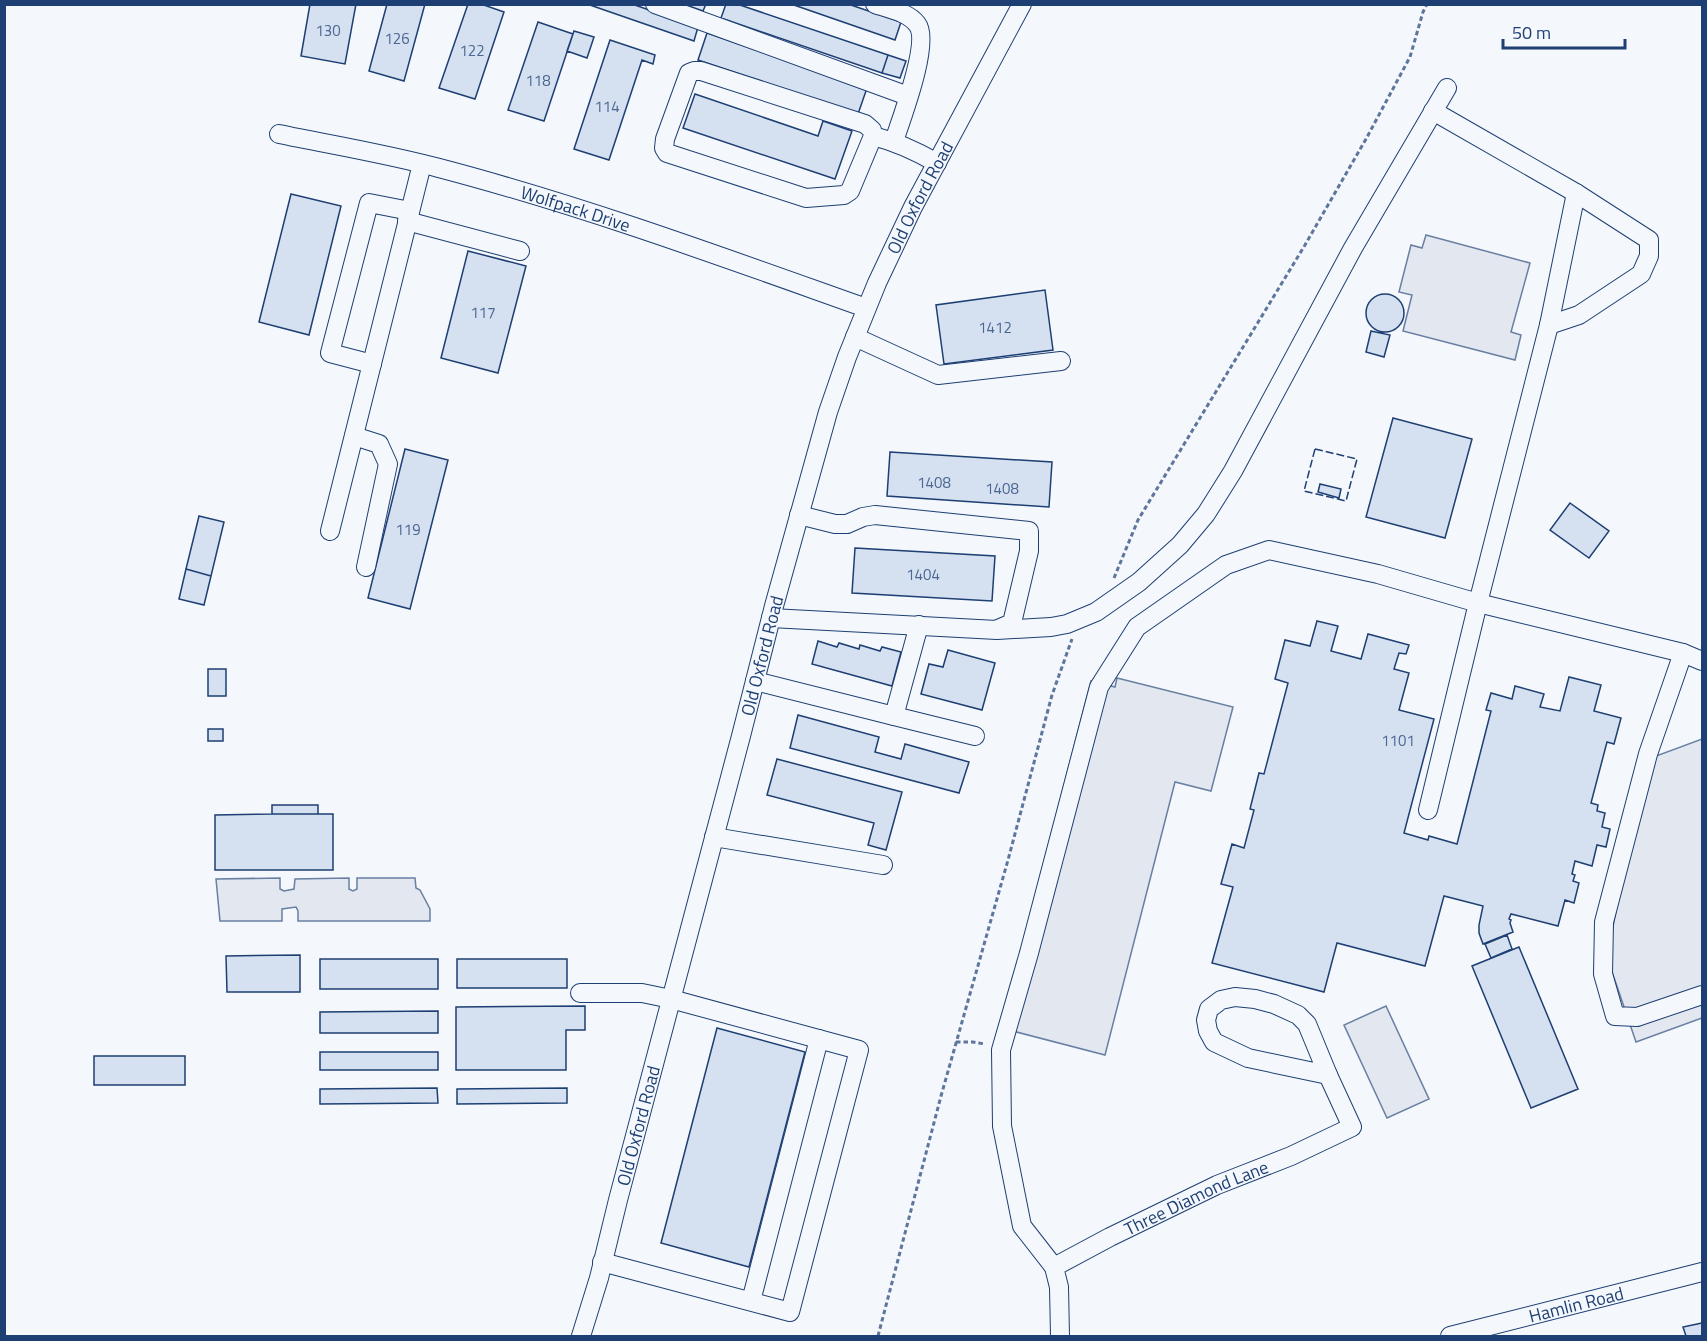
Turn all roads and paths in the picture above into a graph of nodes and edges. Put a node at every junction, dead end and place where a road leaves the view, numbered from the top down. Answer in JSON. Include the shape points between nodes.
{"nodes":[{"id":1,"x":655,"y":4,"type":"edge"},
{"id":2,"x":875,"y":4,"type":"edge"},
{"id":3,"x":1022,"y":4,"type":"edge"},
{"id":4,"x":1427,"y":4,"type":"edge"},
{"id":5,"x":1447,"y":88,"type":"dead end"},
{"id":6,"x":908,"y":96,"type":"junction"},
{"id":7,"x":1433,"y":111,"type":"junction"},
{"id":8,"x":279,"y":134,"type":"dead end"},
{"id":9,"x":873,"y":136,"type":"junction"},
{"id":10,"x":894,"y":141,"type":"junction"},
{"id":11,"x":937,"y":163,"type":"junction"},
{"id":12,"x":422,"y":164,"type":"junction"},
{"id":13,"x":1576,"y":194,"type":"junction"},
{"id":14,"x":409,"y":216,"type":"junction"},
{"id":15,"x":520,"y":251,"type":"dead end"},
{"id":16,"x":866,"y":308,"type":"junction"},
{"id":17,"x":1549,"y":325,"type":"junction"},
{"id":18,"x":855,"y":337,"type":"junction"},
{"id":19,"x":1061,"y":361,"type":"dead end"},
{"id":20,"x":372,"y":363,"type":"junction"},
{"id":21,"x":354,"y":436,"type":"junction"},
{"id":22,"x":799,"y":515,"type":"junction"},
{"id":23,"x":330,"y":531,"type":"dead end"},
{"id":24,"x":366,"y":567,"type":"dead end"},
{"id":25,"x":1478,"y":603,"type":"junction"},
{"id":26,"x":1108,"y":605,"type":"junction"},
{"id":27,"x":771,"y":618,"type":"junction"},
{"id":28,"x":1078,"y":619,"type":"junction"},
{"id":29,"x":919,"y":626,"type":"junction"},
{"id":30,"x":997,"y":630,"type":"junction"},
{"id":31,"x":1683,"y":653,"type":"junction"},
{"id":32,"x":1702,"y":661,"type":"edge"},
{"id":33,"x":755,"y":681,"type":"junction"},
{"id":34,"x":894,"y":716,"type":"junction"},
{"id":35,"x":975,"y":736,"type":"dead end"},
{"id":36,"x":1428,"y":810,"type":"dead end"},
{"id":37,"x":714,"y":837,"type":"junction"},
{"id":38,"x":883,"y":865,"type":"dead end"},
{"id":39,"x":580,"y":993,"type":"dead end"},
{"id":40,"x":1702,"y":995,"type":"edge"},
{"id":41,"x":671,"y":999,"type":"junction"},
{"id":42,"x":819,"y":1039,"type":"junction"},
{"id":43,"x":956,"y":1042,"type":"junction"},
{"id":44,"x":1001,"y":1050,"type":"junction"},
{"id":45,"x":1328,"y":1075,"type":"junction"},
{"id":46,"x":602,"y":1262,"type":"junction"},
{"id":47,"x":1054,"y":1267,"type":"junction"},
{"id":48,"x":1702,"y":1272,"type":"edge"},
{"id":49,"x":751,"y":1301,"type":"junction"},
{"id":50,"x":581,"y":1336,"type":"edge"},
{"id":51,"x":878,"y":1336,"type":"edge"},
{"id":52,"x":1060,"y":1336,"type":"edge"},
{"id":53,"x":1450,"y":1336,"type":"edge"}],
"edges":[{"from":1,"to":6,"type":"street"},
{"from":2,"to":6,"type":"street","via":[[909,16],[920,26],[920,55]]},
{"from":3,"to":11,"type":"street","name":"Old Oxford Road"},
{"from":4,"to":26,"type":"path","via":[[1410,57],[1366,140],[1138,520],[1114,575]]},
{"from":5,"to":7,"type":"street"},
{"from":6,"to":10,"type":"street"},
{"from":7,"to":13,"type":"street"},
{"from":7,"to":26,"type":"street","via":[[1206,514],[1172,552]]},
{"from":8,"to":12,"type":"street","name":"Wolfpack Drive"},
{"from":9,"to":9,"type":"street","via":[[850,191],[826,197],[806,198],[668,153],[664,148],[689,73],[694,71],[865,124],[872,129]]},
{"from":9,"to":10,"type":"street"},
{"from":10,"to":11,"type":"street"},
{"from":11,"to":16,"type":"street","name":"Old Oxford Road"},
{"from":12,"to":14,"type":"street"},
{"from":12,"to":16,"type":"street","name":"Wolfpack Drive","via":[[606,217]]},
{"from":13,"to":17,"type":"street"},
{"from":13,"to":17,"type":"street","via":[[1649,240],[1649,256],[1641,273],[1579,315]]},
{"from":14,"to":15,"type":"street"},
{"from":14,"to":20,"type":"street"},
{"from":14,"to":20,"type":"street","via":[[369,203],[330,352]]},
{"from":16,"to":18,"type":"street","name":"Old Oxford Road"},
{"from":17,"to":25,"type":"street"},
{"from":18,"to":19,"type":"street","via":[[938,375]]},
{"from":18,"to":22,"type":"street","name":"Old Oxford Road","via":[[828,412]]},
{"from":20,"to":21,"type":"street"},
{"from":21,"to":23,"type":"street"},
{"from":21,"to":24,"type":"street","via":[[379,444],[388,464]]},
{"from":22,"to":27,"type":"street","name":"Old Oxford Road"},
{"from":22,"to":30,"type":"street","via":[[835,524],[875,515],[1029,531],[1029,551],[1012,623]]},
{"from":25,"to":31,"type":"street"},
{"from":25,"to":36,"type":"street"},
{"from":25,"to":44,"type":"street","via":[[1378,574],[1269,550],[1226,565],[1137,627],[1099,687]]},
{"from":26,"to":28,"type":"street"},
{"from":27,"to":29,"type":"street"},
{"from":27,"to":33,"type":"street","name":"Old Oxford Road"},
{"from":28,"to":30,"type":"street","via":[[1051,627]]},
{"from":28,"to":43,"type":"path","via":[[1052,695]]},
{"from":29,"to":30,"type":"street"},
{"from":29,"to":34,"type":"street"},
{"from":31,"to":32,"type":"street"},
{"from":31,"to":40,"type":"street","via":[[1648,754],[1604,922],[1603,974],[1615,1016],[1637,1017]]},
{"from":33,"to":34,"type":"street"},
{"from":33,"to":37,"type":"street","name":"Old Oxford Road"},
{"from":34,"to":35,"type":"street"},
{"from":37,"to":38,"type":"street"},
{"from":37,"to":41,"type":"street","name":"Old Oxford Road"},
{"from":39,"to":41,"type":"street","via":[[642,993]]},
{"from":41,"to":42,"type":"street"},
{"from":41,"to":46,"type":"street","name":"Old Oxford Road"},
{"from":42,"to":49,"type":"street"},
{"from":42,"to":49,"type":"street","via":[[860,1050],[790,1312]]},
{"from":43,"to":44,"type":"path"},
{"from":43,"to":51,"type":"path"},
{"from":44,"to":47,"type":"street","via":[[1002,1126],[1022,1226]]},
{"from":45,"to":45,"type":"street","name":"Three Diamond Lane","via":[[1307,1024],[1298,1015],[1274,1004],[1235,997],[1221,1000],[1209,1009],[1206,1020],[1214,1042],[1248,1058]]},
{"from":45,"to":47,"type":"street","name":"Three Diamond Lane","via":[[1352,1127],[1217,1185]]},
{"from":46,"to":49,"type":"street"},
{"from":46,"to":50,"type":"street","name":"Old Oxford Road"},
{"from":47,"to":52,"type":"street","via":[[1059,1287]]},
{"from":48,"to":53,"type":"street","name":"Hamlin Road"}]}
